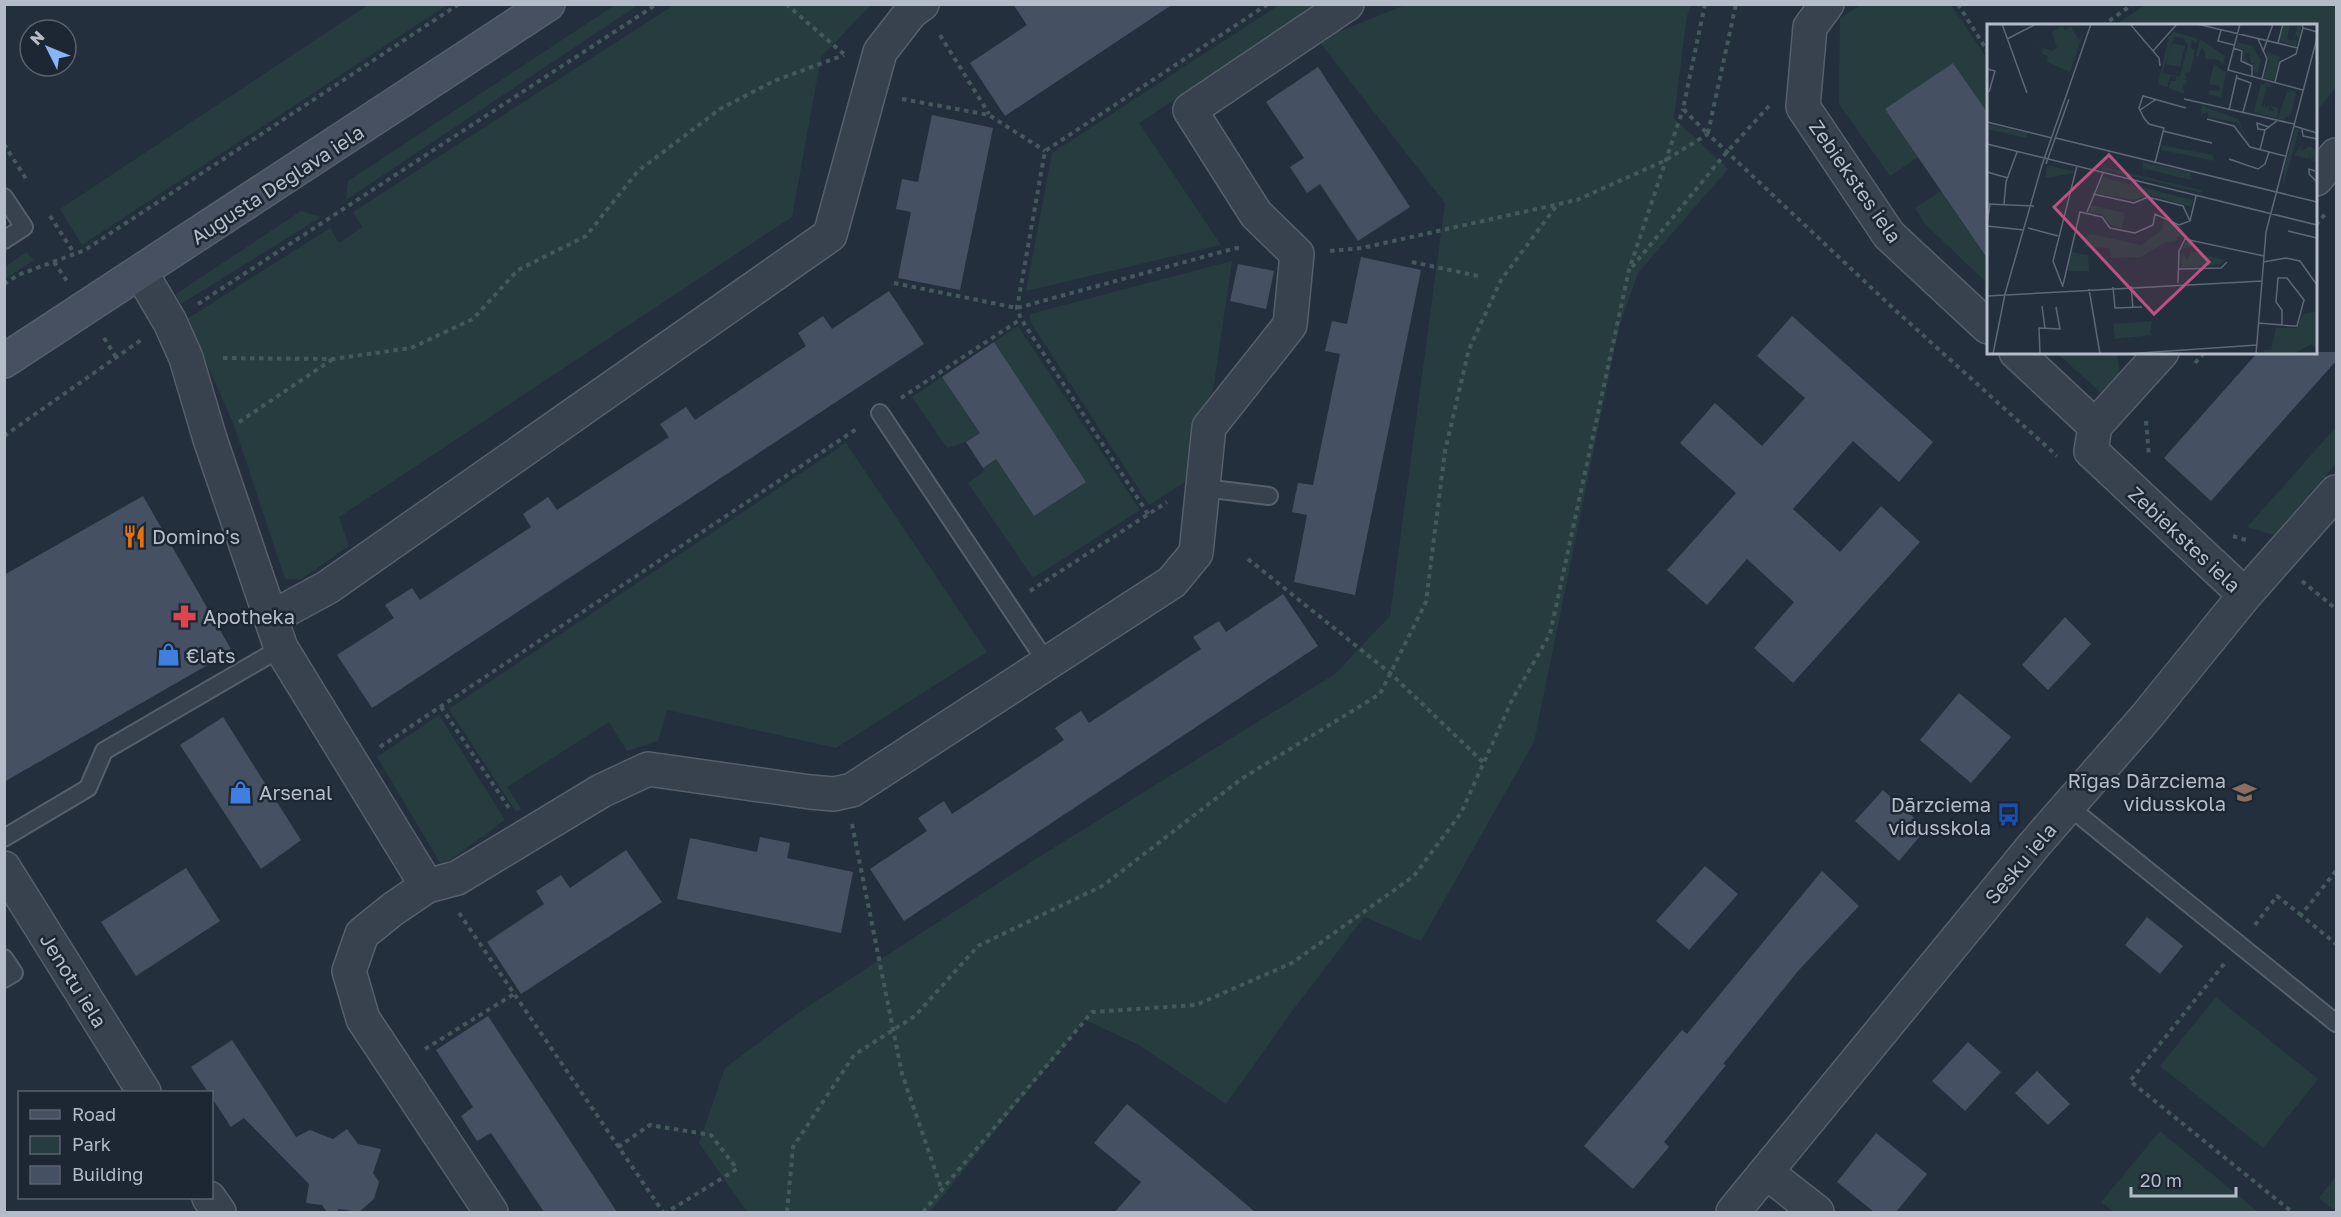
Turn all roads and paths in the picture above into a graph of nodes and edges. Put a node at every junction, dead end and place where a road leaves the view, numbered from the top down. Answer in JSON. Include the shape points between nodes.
{"nodes":[{"id":1,"x":459,"y":4,"type":"edge"},
{"id":2,"x":548,"y":4,"type":"edge"},
{"id":3,"x":657,"y":4,"type":"edge"},
{"id":4,"x":786,"y":4,"type":"edge"},
{"id":5,"x":922,"y":4,"type":"edge"},
{"id":6,"x":1268,"y":4,"type":"edge"},
{"id":7,"x":1347,"y":4,"type":"edge"},
{"id":8,"x":1705,"y":4,"type":"edge"},
{"id":9,"x":1736,"y":4,"type":"edge"},
{"id":10,"x":1827,"y":4,"type":"edge"},
{"id":11,"x":1958,"y":4,"type":"edge"},
{"id":12,"x":2133,"y":4,"type":"edge"},
{"id":13,"x":2105,"y":24,"type":"edge"},
{"id":14,"x":940,"y":35,"type":"dead end"},
{"id":15,"x":1987,"y":49,"type":"edge"},
{"id":16,"x":880,"y":52,"type":"junction"},
{"id":17,"x":845,"y":55,"type":"junction"},
{"id":18,"x":901,"y":99,"type":"dead end"},
{"id":19,"x":1803,"y":107,"type":"junction"},
{"id":20,"x":1683,"y":109,"type":"junction"},
{"id":21,"x":989,"y":115,"type":"junction"},
{"id":22,"x":1708,"y":134,"type":"junction"},
{"id":23,"x":1045,"y":152,"type":"junction"},
{"id":24,"x":1726,"y":153,"type":"junction"},
{"id":25,"x":2337,"y":155,"type":"edge"},
{"id":26,"x":1664,"y":161,"type":"junction"},
{"id":27,"x":2317,"y":178,"type":"edge"},
{"id":28,"x":4,"y":197,"type":"edge"},
{"id":29,"x":1558,"y":205,"type":"junction"},
{"id":30,"x":4,"y":240,"type":"edge"},
{"id":31,"x":1297,"y":254,"type":"junction"},
{"id":32,"x":1412,"y":262,"type":"dead end"},
{"id":33,"x":1629,"y":270,"type":"junction"},
{"id":34,"x":141,"y":273,"type":"junction"},
{"id":35,"x":1478,"y":276,"type":"dead end"},
{"id":36,"x":894,"y":283,"type":"dead end"},
{"id":37,"x":4,"y":284,"type":"edge"},
{"id":38,"x":1017,"y":308,"type":"junction"},
{"id":39,"x":1021,"y":319,"type":"junction"},
{"id":40,"x":170,"y":322,"type":"junction"},
{"id":41,"x":1987,"y":325,"type":"edge"},
{"id":42,"x":2018,"y":354,"type":"edge"},
{"id":43,"x":2160,"y":354,"type":"edge"},
{"id":44,"x":2203,"y":354,"type":"edge"},
{"id":45,"x":186,"y":358,"type":"junction"},
{"id":46,"x":333,"y":359,"type":"junction"},
{"id":47,"x":4,"y":361,"type":"edge"},
{"id":48,"x":2190,"y":369,"type":"dead end"},
{"id":49,"x":2154,"y":411,"type":"dead end"},
{"id":50,"x":880,"y":413,"type":"junction"},
{"id":51,"x":2095,"y":426,"type":"junction"},
{"id":52,"x":4,"y":436,"type":"edge"},
{"id":53,"x":210,"y":439,"type":"junction"},
{"id":54,"x":2060,"y":458,"type":"dead end"},
{"id":55,"x":2149,"y":463,"type":"dead end"},
{"id":56,"x":1204,"y":488,"type":"junction"},
{"id":57,"x":2337,"y":492,"type":"edge"},
{"id":58,"x":1269,"y":496,"type":"dead end"},
{"id":59,"x":1148,"y":514,"type":"junction"},
{"id":60,"x":1248,"y":559,"type":"dead end"},
{"id":61,"x":2277,"y":560,"type":"junction"},
{"id":62,"x":2245,"y":595,"type":"junction"},
{"id":63,"x":1008,"y":605,"type":"junction"},
{"id":64,"x":2337,"y":609,"type":"edge"},
{"id":65,"x":276,"y":633,"type":"junction"},
{"id":66,"x":1047,"y":663,"type":"junction"},
{"id":67,"x":1390,"y":673,"type":"junction"},
{"id":68,"x":441,"y":707,"type":"junction"},
{"id":69,"x":1484,"y":762,"type":"junction"},
{"id":70,"x":352,"y":766,"type":"junction"},
{"id":71,"x":845,"y":791,"type":"junction"},
{"id":72,"x":2068,"y":806,"type":"junction"},
{"id":73,"x":528,"y":837,"type":"junction"},
{"id":74,"x":4,"y":838,"type":"edge"},
{"id":75,"x":4,"y":868,"type":"edge"},
{"id":76,"x":2337,"y":871,"type":"edge"},
{"id":77,"x":427,"y":886,"type":"junction"},
{"id":78,"x":2301,"y":915,"type":"junction"},
{"id":79,"x":2337,"y":944,"type":"edge"},
{"id":80,"x":2239,"y":945,"type":"junction"},
{"id":81,"x":4,"y":958,"type":"edge"},
{"id":82,"x":4,"y":979,"type":"edge"},
{"id":83,"x":514,"y":993,"type":"junction"},
{"id":84,"x":2337,"y":1023,"type":"edge"},
{"id":85,"x":893,"y":1030,"type":"junction"},
{"id":86,"x":396,"y":1068,"type":"junction"},
{"id":87,"x":143,"y":1091,"type":"edge"},
{"id":88,"x":618,"y":1147,"type":"junction"},
{"id":89,"x":1766,"y":1172,"type":"junction"},
{"id":90,"x":942,"y":1190,"type":"junction"},
{"id":91,"x":210,"y":1199,"type":"edge"},
{"id":92,"x":927,"y":1208,"type":"junction"},
{"id":93,"x":2286,"y":1208,"type":"junction"},
{"id":94,"x":219,"y":1212,"type":"edge"},
{"id":95,"x":491,"y":1212,"type":"edge"},
{"id":96,"x":663,"y":1212,"type":"edge"},
{"id":97,"x":667,"y":1212,"type":"edge"},
{"id":98,"x":787,"y":1212,"type":"edge"},
{"id":99,"x":923,"y":1212,"type":"edge"},
{"id":100,"x":934,"y":1212,"type":"edge"},
{"id":101,"x":1733,"y":1212,"type":"edge"},
{"id":102,"x":1817,"y":1212,"type":"edge"},
{"id":103,"x":2282,"y":1212,"type":"edge"},
{"id":104,"x":2292,"y":1212,"type":"edge"}],
"edges":[{"from":1,"to":37,"type":"path","via":[[85,249]]},
{"from":2,"to":34,"type":"main road","name":"Augusta Deglava iela"},
{"from":3,"to":40,"type":"path"},
{"from":4,"to":17,"type":"path"},
{"from":5,"to":16,"type":"street","via":[[911,12]]},
{"from":6,"to":23,"type":"path"},
{"from":7,"to":31,"type":"street","via":[[1190,110],[1256,214]]},
{"from":8,"to":20,"type":"path"},
{"from":9,"to":22,"type":"path"},
{"from":10,"to":19,"type":"street","name":"Zebiekstes iela","via":[[1810,27]]},
{"from":11,"to":15,"type":"path"},
{"from":12,"to":13,"type":"path"},
{"from":14,"to":21,"type":"path"},
{"from":16,"to":17,"type":"path","via":[[859,50]]},
{"from":16,"to":65,"type":"street","via":[[830,235],[328,587]]},
{"from":17,"to":46,"type":"path","via":[[774,81],[720,109],[638,171],[586,236],[518,270],[473,319],[411,348]]},
{"from":18,"to":21,"type":"path"},
{"from":19,"to":24,"type":"path","via":[[1769,106]]},
{"from":19,"to":41,"type":"street","name":"Zebiekstes iela","via":[[1889,235]]},
{"from":20,"to":22,"type":"path"},
{"from":20,"to":26,"type":"path"},
{"from":21,"to":23,"type":"path"},
{"from":22,"to":24,"type":"path"},
{"from":22,"to":26,"type":"path"},
{"from":23,"to":38,"type":"path"},
{"from":24,"to":33,"type":"path"},
{"from":24,"to":54,"type":"path"},
{"from":25,"to":27,"type":"street"},
{"from":26,"to":29,"type":"path"},
{"from":26,"to":33,"type":"path"},
{"from":28,"to":30,"type":"lane","via":[[24,227]]},
{"from":29,"to":31,"type":"path","via":[[1362,248]]},
{"from":29,"to":67,"type":"path","via":[[1501,280],[1469,349],[1444,451],[1426,602]]},
{"from":31,"to":38,"type":"path","via":[[1236,248]]},
{"from":31,"to":56,"type":"street","via":[[1290,325],[1209,427]]},
{"from":32,"to":35,"type":"path"},
{"from":33,"to":69,"type":"path","via":[[1550,634],[1512,700]]},
{"from":34,"to":40,"type":"street"},
{"from":34,"to":47,"type":"main road","name":"Augusta Deglava iela"},
{"from":36,"to":38,"type":"path"},
{"from":38,"to":39,"type":"path"},
{"from":39,"to":50,"type":"path"},
{"from":39,"to":59,"type":"path"},
{"from":40,"to":45,"type":"street"},
{"from":40,"to":52,"type":"path"},
{"from":42,"to":51,"type":"street"},
{"from":43,"to":51,"type":"street"},
{"from":44,"to":48,"type":"path"},
{"from":45,"to":46,"type":"path"},
{"from":45,"to":53,"type":"street"},
{"from":46,"to":53,"type":"path"},
{"from":49,"to":55,"type":"path","via":[[2146,420]]},
{"from":50,"to":63,"type":"lane"},
{"from":50,"to":68,"type":"path"},
{"from":51,"to":62,"type":"street","name":"Zebiekstes iela","via":[[2091,451]]},
{"from":53,"to":65,"type":"street"},
{"from":56,"to":58,"type":"lane"},
{"from":56,"to":59,"type":"path","via":[[1183,492]]},
{"from":56,"to":66,"type":"street","via":[[1196,554],[1172,582]]},
{"from":57,"to":61,"type":"street","name":"Sesku iela"},
{"from":59,"to":63,"type":"path"},
{"from":60,"to":67,"type":"path"},
{"from":61,"to":62,"type":"street","name":"Sesku iela"},
{"from":61,"to":64,"type":"path"},
{"from":62,"to":72,"type":"street","name":"Sesku iela"},
{"from":63,"to":66,"type":"lane"},
{"from":65,"to":70,"type":"street"},
{"from":65,"to":74,"type":"lane","via":[[104,751],[88,788]]},
{"from":66,"to":71,"type":"street"},
{"from":67,"to":69,"type":"path"},
{"from":67,"to":85,"type":"path","via":[[1380,694],[1241,779],[1104,885],[978,946],[915,1016]]},
{"from":68,"to":70,"type":"path"},
{"from":68,"to":73,"type":"path"},
{"from":69,"to":90,"type":"path","via":[[1461,813],[1414,876],[1292,963],[1196,1005],[1092,1012]]},
{"from":70,"to":77,"type":"street"},
{"from":71,"to":73,"type":"street","via":[[810,792],[648,769],[601,791]]},
{"from":71,"to":85,"type":"path"},
{"from":72,"to":80,"type":"lane"},
{"from":72,"to":89,"type":"street","name":"Sesku iela"},
{"from":73,"to":77,"type":"street","via":[[457,878]]},
{"from":75,"to":87,"type":"street","name":"Jenotu iela"},
{"from":76,"to":78,"type":"path"},
{"from":77,"to":83,"type":"path","via":[[456,908]]},
{"from":77,"to":86,"type":"street","via":[[362,934],[349,971],[363,1018]]},
{"from":78,"to":79,"type":"path"},
{"from":78,"to":80,"type":"path","via":[[2277,896]]},
{"from":80,"to":84,"type":"lane"},
{"from":80,"to":93,"type":"path","via":[[2130,1081]]},
{"from":81,"to":82,"type":"lane","via":[[14,974]]},
{"from":83,"to":86,"type":"path"},
{"from":83,"to":88,"type":"path"},
{"from":85,"to":90,"type":"path","via":[[902,1074]]},
{"from":85,"to":98,"type":"path","via":[[854,1055],[793,1147]]},
{"from":86,"to":95,"type":"street"},
{"from":88,"to":96,"type":"path"},
{"from":88,"to":97,"type":"path","via":[[650,1125],[711,1135],[737,1169]]},
{"from":89,"to":101,"type":"street","name":"Sesku iela"},
{"from":89,"to":102,"type":"street"},
{"from":90,"to":92,"type":"path"},
{"from":91,"to":94,"type":"street"},
{"from":92,"to":99,"type":"path"},
{"from":92,"to":100,"type":"path"},
{"from":93,"to":103,"type":"path"},
{"from":93,"to":104,"type":"path"}]}
